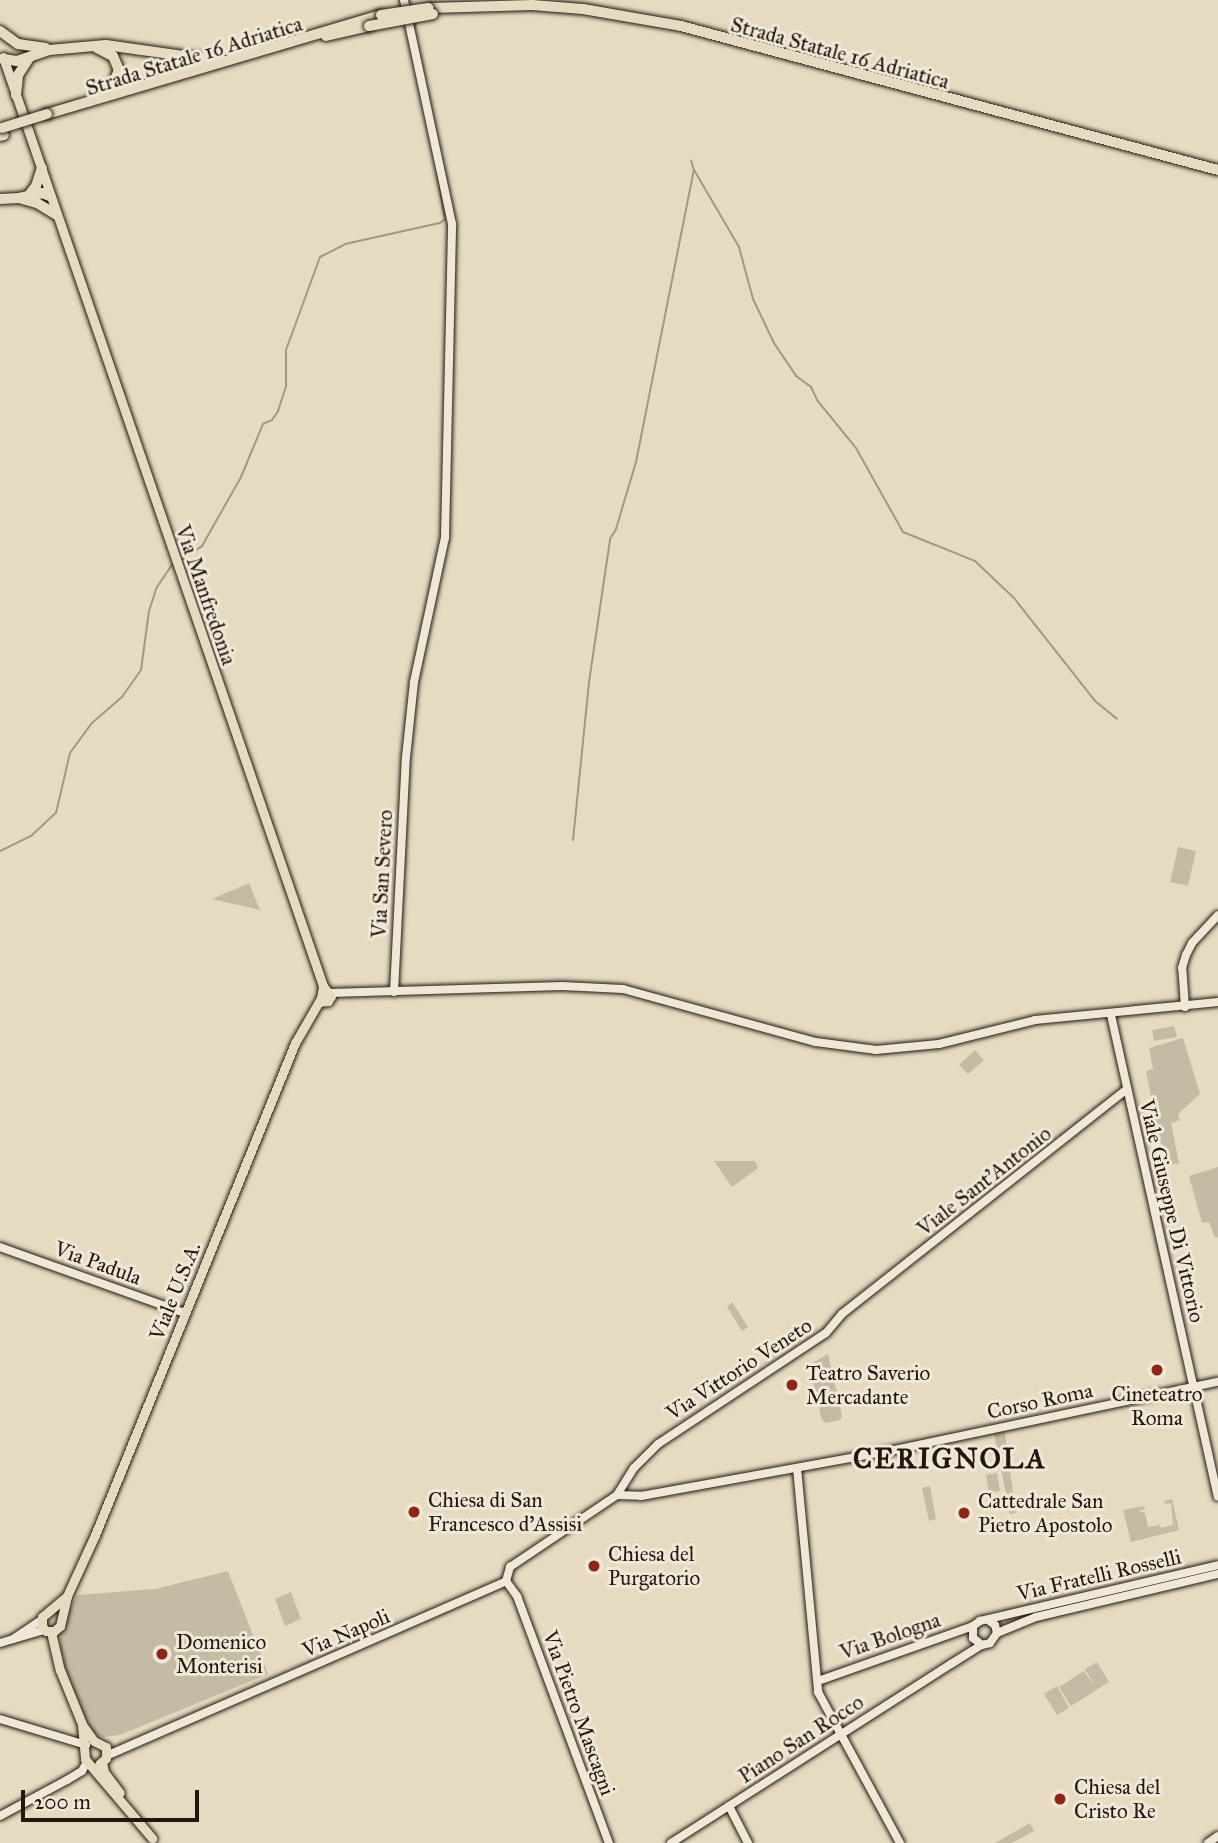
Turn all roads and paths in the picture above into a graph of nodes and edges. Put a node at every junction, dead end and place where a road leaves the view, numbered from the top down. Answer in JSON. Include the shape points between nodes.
{"nodes":[{"id":1,"x":404,"y":0,"type":"edge"},
{"id":2,"x":432,"y":11,"type":"junction"},
{"id":3,"x":0,"y":32,"type":"edge"},
{"id":4,"x":729,"y":41,"type":"junction"},
{"id":5,"x":283,"y":42,"type":"junction"},
{"id":6,"x":35,"y":47,"type":"junction"},
{"id":7,"x":87,"y":47,"type":"junction"},
{"id":8,"x":60,"y":49,"type":"junction"},
{"id":9,"x":2,"y":56,"type":"edge"},
{"id":10,"x":29,"y":58,"type":"junction"},
{"id":11,"x":16,"y":95,"type":"junction"},
{"id":12,"x":48,"y":117,"type":"junction"},
{"id":13,"x":1,"y":132,"type":"edge"},
{"id":14,"x":41,"y":168,"type":"junction"},
{"id":15,"x":1218,"y":170,"type":"edge"},
{"id":16,"x":1218,"y":176,"type":"edge"},
{"id":17,"x":50,"y":195,"type":"junction"},
{"id":18,"x":0,"y":199,"type":"edge"},
{"id":19,"x":28,"y":199,"type":"junction"},
{"id":20,"x":57,"y":215,"type":"junction"},
{"id":21,"x":1218,"y":915,"type":"edge"},
{"id":22,"x":1182,"y":991,"type":"junction"},
{"id":23,"x":394,"y":992,"type":"junction"},
{"id":24,"x":326,"y":995,"type":"junction"},
{"id":25,"x":1218,"y":1002,"type":"edge"},
{"id":26,"x":1198,"y":1005,"type":"junction"},
{"id":27,"x":1185,"y":1007,"type":"junction"},
{"id":28,"x":1171,"y":1009,"type":"junction"},
{"id":29,"x":1111,"y":1015,"type":"junction"},
{"id":30,"x":1127,"y":1089,"type":"junction"},
{"id":31,"x":0,"y":1247,"type":"edge"},
{"id":32,"x":863,"y":1300,"type":"joint"},
{"id":33,"x":184,"y":1313,"type":"junction"},
{"id":34,"x":1218,"y":1381,"type":"edge"},
{"id":35,"x":1194,"y":1387,"type":"junction"},
{"id":36,"x":797,"y":1468,"type":"junction"},
{"id":37,"x":617,"y":1495,"type":"junction"},
{"id":38,"x":1218,"y":1496,"type":"edge"},
{"id":39,"x":1218,"y":1565,"type":"edge"},
{"id":40,"x":1218,"y":1574,"type":"edge"},
{"id":41,"x":506,"y":1581,"type":"junction"},
{"id":42,"x":67,"y":1596,"type":"junction"},
{"id":43,"x":51,"y":1612,"type":"junction"},
{"id":44,"x":61,"y":1619,"type":"junction"},
{"id":45,"x":988,"y":1620,"type":"junction"},
{"id":46,"x":973,"y":1626,"type":"junction"},
{"id":47,"x":48,"y":1628,"type":"junction"},
{"id":48,"x":997,"y":1633,"type":"junction"},
{"id":49,"x":0,"y":1643,"type":"edge"},
{"id":50,"x":982,"y":1645,"type":"junction"},
{"id":51,"x":818,"y":1681,"type":"junction"},
{"id":52,"x":0,"y":1719,"type":"edge"},
{"id":53,"x":839,"y":1735,"type":"junction"},
{"id":54,"x":88,"y":1746,"type":"junction"},
{"id":55,"x":104,"y":1755,"type":"junction"},
{"id":56,"x":89,"y":1763,"type":"junction"},
{"id":57,"x":729,"y":1806,"type":"junction"},
{"id":58,"x":0,"y":1816,"type":"edge"},
{"id":59,"x":1218,"y":1836,"type":"edge"},
{"id":60,"x":154,"y":1841,"type":"edge"},
{"id":61,"x":609,"y":1843,"type":"edge"},
{"id":62,"x":671,"y":1843,"type":"edge"},
{"id":63,"x":748,"y":1843,"type":"edge"},
{"id":64,"x":900,"y":1843,"type":"edge"},
{"id":65,"x":1208,"y":1843,"type":"edge"}],
"edges":[{"from":1,"to":23,"type":"street","name":"Via San Severo","via":[[452,225],[445,538],[414,682],[405,757]]},
{"from":2,"to":4,"type":"highway","name":"Strada Statale 16 Adriatica","via":[[482,4],[570,8]]},
{"from":2,"to":5,"type":"highway","name":"Strada Statale 16 Adriatica","bridge":true,"via":[[381,15]]},
{"from":2,"to":12,"type":"highway","name":"Strada Statale 16 Adriatica","bridge":true,"via":[[334,34]]},
{"from":3,"to":6,"type":"highway"},
{"from":4,"to":15,"type":"highway","name":"Strada Statale 16 Adriatica"},
{"from":4,"to":16,"type":"highway","name":"Strada Statale 16 Adriatica"},
{"from":5,"to":7,"type":"highway","via":[[206,58],[121,46]]},
{"from":5,"to":12,"type":"highway","name":"Strada Statale 16 Adriatica"},
{"from":6,"to":8,"type":"highway"},
{"from":6,"to":9,"type":"highway"},
{"from":7,"to":8,"type":"highway"},
{"from":7,"to":12,"type":"highway","via":[[113,56],[119,68],[116,81]]},
{"from":8,"to":10,"type":"highway"},
{"from":9,"to":10,"type":"highway","via":[[17,61]]},
{"from":9,"to":11,"type":"main road","name":"Via Manfredonia"},
{"from":10,"to":11,"type":"highway","via":[[18,75]]},
{"from":11,"to":14,"type":"main road","name":"Via Manfredonia"},
{"from":12,"to":13,"type":"highway","name":"Strada Statale 16 Adriatica","bridge":true},
{"from":14,"to":17,"type":"main road","name":"Via Manfredonia"},
{"from":14,"to":19,"type":"highway"},
{"from":17,"to":19,"type":"highway"},
{"from":17,"to":20,"type":"main road","name":"Via Manfredonia"},
{"from":18,"to":19,"type":"highway"},
{"from":19,"to":20,"type":"highway"},
{"from":20,"to":24,"type":"main road","name":"Via Manfredonia"},
{"from":21,"to":22,"type":"street","via":[[1186,955]]},
{"from":22,"to":26,"type":"street"},
{"from":22,"to":27,"type":"street"},
{"from":22,"to":28,"type":"street"},
{"from":23,"to":24,"type":"street"},
{"from":23,"to":29,"type":"street","via":[[562,986],[623,989],[816,1041],[876,1050],[939,1044],[1035,1020]]},
{"from":24,"to":33,"type":"main road","name":"Viale U.S.A.","via":[[295,1042]]},
{"from":25,"to":26,"type":"street"},
{"from":26,"to":27,"type":"street"},
{"from":27,"to":28,"type":"street"},
{"from":28,"to":29,"type":"street"},
{"from":29,"to":30,"type":"street","name":"Viale Giuseppe Di Vittorio"},
{"from":30,"to":32,"type":"street","name":"Viale Sant'Antonio"},
{"from":30,"to":35,"type":"street","name":"Viale Giuseppe Di Vittorio"},
{"from":31,"to":33,"type":"street","name":"Via Padula"},
{"from":32,"to":37,"type":"street","name":"Via Vittorio Veneto","via":[[842,1314],[826,1333],[669,1436],[634,1468]]},
{"from":33,"to":42,"type":"main road","name":"Viale U.S.A."},
{"from":34,"to":35,"type":"street","name":"Corso Roma"},
{"from":35,"to":36,"type":"street","name":"Corso Roma"},
{"from":35,"to":38,"type":"street","name":"Viale Giuseppe Di Vittorio"},
{"from":36,"to":37,"type":"street","name":"Corso Roma","via":[[641,1496]]},
{"from":36,"to":51,"type":"street"},
{"from":37,"to":41,"type":"street","via":[[510,1567]]},
{"from":39,"to":45,"type":"street","name":"Via Fratelli Rosselli"},
{"from":40,"to":48,"type":"street","name":"Via Fratelli Rosselli","via":[[1036,1617]]},
{"from":41,"to":55,"type":"street","name":"Via Napoli"},
{"from":41,"to":61,"type":"street","name":"Via Pietro Mascagni","via":[[517,1596]]},
{"from":42,"to":43,"type":"main road","name":"Viale U.S.A."},
{"from":42,"to":44,"type":"main road","name":"Viale U.S.A."},
{"from":43,"to":44,"type":"main road"},
{"from":43,"to":47,"type":"main road","name":"Viale U.S.A."},
{"from":44,"to":47,"type":"main road","name":"Viale U.S.A."},
{"from":45,"to":46,"type":"street"},
{"from":45,"to":48,"type":"street"},
{"from":46,"to":50,"type":"street","via":[[973,1638]]},
{"from":46,"to":51,"type":"street","name":"Via Bologna"},
{"from":47,"to":49,"type":"street"},
{"from":47,"to":54,"type":"main road","name":"Viale U.S.A."},
{"from":48,"to":50,"type":"street","via":[[993,1641]]},
{"from":50,"to":53,"type":"street","name":"Piano San Rocco"},
{"from":51,"to":53,"type":"street","via":[[818,1692]]},
{"from":52,"to":54,"type":"street"},
{"from":53,"to":57,"type":"street","name":"Piano San Rocco"},
{"from":53,"to":64,"type":"street"},
{"from":54,"to":55,"type":"main road"},
{"from":54,"to":56,"type":"main road"},
{"from":55,"to":56,"type":"main road"},
{"from":55,"to":60,"type":"main road","via":[[104,1772]]},
{"from":56,"to":58,"type":"street"},
{"from":56,"to":60,"type":"main road"},
{"from":57,"to":62,"type":"street","name":"Piano San Rocco"},
{"from":57,"to":63,"type":"street"},
{"from":59,"to":65,"type":"street"}]}
